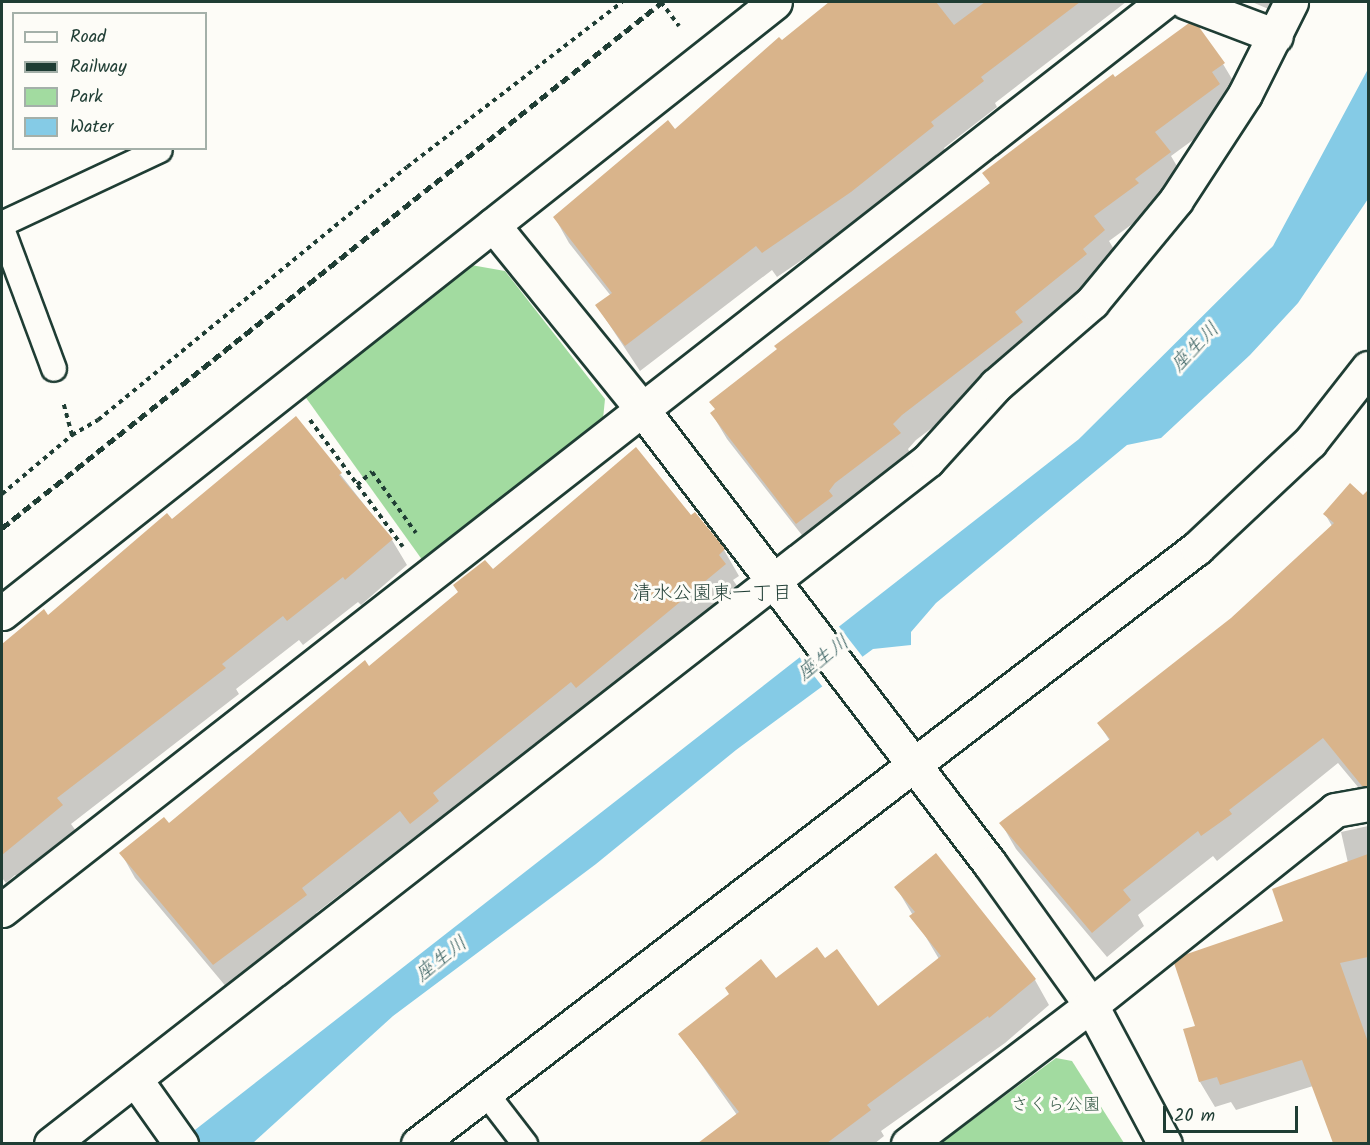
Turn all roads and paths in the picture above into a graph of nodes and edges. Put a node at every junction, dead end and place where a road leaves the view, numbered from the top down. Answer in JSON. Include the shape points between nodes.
{"nodes":[{"id":1,"x":622,"y":2,"type":"edge"},
{"id":2,"x":775,"y":2,"type":"edge"},
{"id":3,"x":1163,"y":2,"type":"edge"},
{"id":4,"x":1186,"y":2,"type":"edge"},
{"id":5,"x":1291,"y":2,"type":"edge"},
{"id":6,"x":1276,"y":36,"type":"junction"},
{"id":7,"x":160,"y":150,"type":"edge"},
{"id":8,"x":2,"y":224,"type":"edge"},
{"id":9,"x":493,"y":225,"type":"junction"},
{"id":10,"x":2,"y":229,"type":"edge"},
{"id":11,"x":54,"y":369,"type":"joint"},
{"id":12,"x":1368,"y":369,"type":"edge"},
{"id":13,"x":286,"y":388,"type":"junction"},
{"id":14,"x":641,"y":408,"type":"junction"},
{"id":15,"x":317,"y":412,"type":"dead end"},
{"id":16,"x":309,"y":419,"type":"junction"},
{"id":17,"x":72,"y":435,"type":"junction"},
{"id":18,"x":357,"y":485,"type":"junction"},
{"id":19,"x":2,"y":494,"type":"edge"},
{"id":20,"x":422,"y":533,"type":"dead end"},
{"id":21,"x":425,"y":578,"type":"junction"},
{"id":22,"x":774,"y":580,"type":"junction"},
{"id":23,"x":2,"y":613,"type":"edge"},
{"id":24,"x":913,"y":763,"type":"junction"},
{"id":25,"x":1368,"y":804,"type":"edge"},
{"id":26,"x":2,"y":910,"type":"edge"},
{"id":27,"x":1090,"y":1005,"type":"junction"},
{"id":28,"x":135,"y":1079,"type":"junction"},
{"id":29,"x":486,"y":1092,"type":"junction"},
{"id":30,"x":51,"y":1143,"type":"edge"},
{"id":31,"x":181,"y":1143,"type":"edge"},
{"id":32,"x":418,"y":1143,"type":"edge"},
{"id":33,"x":525,"y":1143,"type":"edge"},
{"id":34,"x":908,"y":1143,"type":"edge"},
{"id":35,"x":1165,"y":1143,"type":"edge"}],
"edges":[{"from":1,"to":17,"type":"path","via":[[406,167],[98,420]]},
{"from":2,"to":9,"type":"street"},
{"from":3,"to":14,"type":"street"},
{"from":4,"to":6,"type":"street"},
{"from":5,"to":6,"type":"street"},
{"from":6,"to":22,"type":"street","via":[[1245,94],[1176,200],[1092,302],[996,385],[928,460]]},
{"from":7,"to":8,"type":"lane"},
{"from":9,"to":13,"type":"street"},
{"from":9,"to":14,"type":"street"},
{"from":10,"to":11,"type":"lane"},
{"from":11,"to":17,"type":"path"},
{"from":12,"to":24,"type":"street","via":[[1310,442],[1197,548]]},
{"from":13,"to":16,"type":"path"},
{"from":13,"to":23,"type":"street"},
{"from":14,"to":21,"type":"street"},
{"from":14,"to":22,"type":"street"},
{"from":15,"to":16,"type":"path"},
{"from":16,"to":18,"type":"path"},
{"from":17,"to":19,"type":"path"},
{"from":18,"to":20,"type":"path","via":[[372,472],[416,533]]},
{"from":18,"to":21,"type":"path"},
{"from":21,"to":26,"type":"street"},
{"from":22,"to":24,"type":"street"},
{"from":22,"to":28,"type":"street"},
{"from":24,"to":27,"type":"street"},
{"from":24,"to":29,"type":"street"},
{"from":25,"to":27,"type":"street","via":[[1335,810]]},
{"from":27,"to":34,"type":"street"},
{"from":27,"to":35,"type":"street"},
{"from":28,"to":30,"type":"street"},
{"from":28,"to":31,"type":"street"},
{"from":29,"to":32,"type":"street"},
{"from":29,"to":33,"type":"lane"}]}
